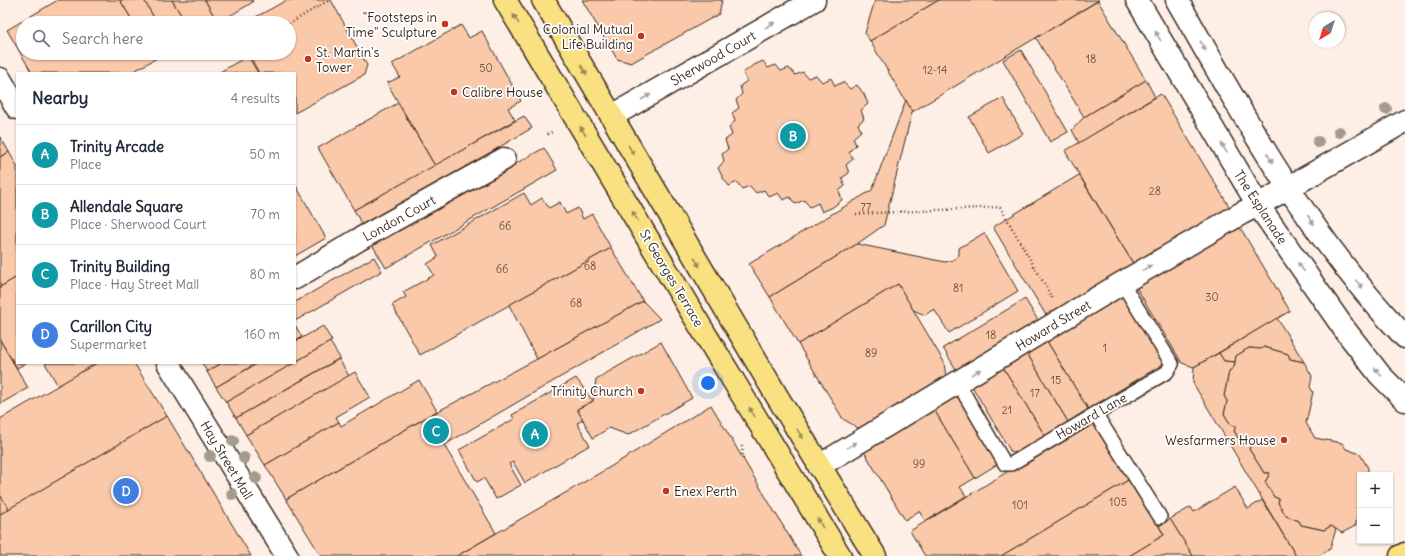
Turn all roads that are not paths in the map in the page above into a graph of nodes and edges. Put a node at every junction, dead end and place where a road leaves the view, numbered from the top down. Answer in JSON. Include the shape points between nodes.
{"nodes":[{"id":1,"x":505,"y":0,"type":"edge"},
{"id":2,"x":542,"y":0,"type":"edge"},
{"id":3,"x":814,"y":0,"type":"edge"},
{"id":4,"x":1137,"y":0,"type":"edge"},
{"id":5,"x":1177,"y":0,"type":"edge"},
{"id":6,"x":0,"y":80,"type":"edge"},
{"id":7,"x":16,"y":106,"type":"edge"},
{"id":8,"x":612,"y":116,"type":"junction"},
{"id":9,"x":1405,"y":121,"type":"edge"},
{"id":10,"x":504,"y":159,"type":"dead end"},
{"id":11,"x":1289,"y":187,"type":"junction"},
{"id":12,"x":1258,"y":205,"type":"junction"},
{"id":13,"x":296,"y":277,"type":"edge"},
{"id":14,"x":1122,"y":283,"type":"junction"},
{"id":15,"x":1405,"y":337,"type":"edge"},
{"id":16,"x":169,"y":364,"type":"edge"},
{"id":17,"x":958,"y":383,"type":"junction"},
{"id":18,"x":1405,"y":400,"type":"edge"},
{"id":19,"x":1095,"y":413,"type":"junction"},
{"id":20,"x":819,"y":466,"type":"junction"},
{"id":21,"x":1160,"y":517,"type":"dead end"},
{"id":22,"x":1405,"y":554,"type":"edge"},
{"id":23,"x":287,"y":556,"type":"edge"},
{"id":24,"x":840,"y":556,"type":"edge"},
{"id":25,"x":875,"y":556,"type":"edge"},
{"id":26,"x":1401,"y":556,"type":"edge"}],
"edges":[{"from":24,"to":1,"type":"main road","name":"St Georges Terrace","one_way":true},
{"from":2,"to":8,"type":"main road","one_way":true},
{"from":8,"to":3,"type":"street","name":"Sherwood Court","one_way":true},
{"from":12,"to":4,"type":"street","name":"The Esplanade","one_way":true},
{"from":5,"to":11,"type":"street","one_way":true,"via":[[1236,105]]},
{"from":6,"to":7,"type":"street"},
{"from":8,"to":20,"type":"main road","one_way":true},
{"from":9,"to":11,"type":"street","name":"Howard Street"},
{"from":10,"to":13,"type":"street","name":"London Court"},
{"from":11,"to":12,"type":"street","name":"Howard Street"},
{"from":11,"to":15,"type":"street","one_way":true,"via":[[1334,254]]},
{"from":14,"to":12,"type":"street","name":"Howard Street","one_way":true},
{"from":18,"to":12,"type":"street","name":"The Esplanade","one_way":true,"via":[[1380,375],[1345,330]]},
{"from":17,"to":14,"type":"street","name":"Howard Street","one_way":true},
{"from":14,"to":19,"type":"lane","name":"Howard Lane","via":[[1172,364],[1167,372]]},
{"from":16,"to":23,"type":"street","name":"Hay Street Mall"},
{"from":17,"to":19,"type":"lane","name":"Howard Lane","via":[[1005,464],[1011,464]]},
{"from":20,"to":17,"type":"street","name":"Howard Street","one_way":true},
{"from":19,"to":21,"type":"lane"},
{"from":20,"to":25,"type":"main road"},
{"from":22,"to":26,"type":"main road"}]}
